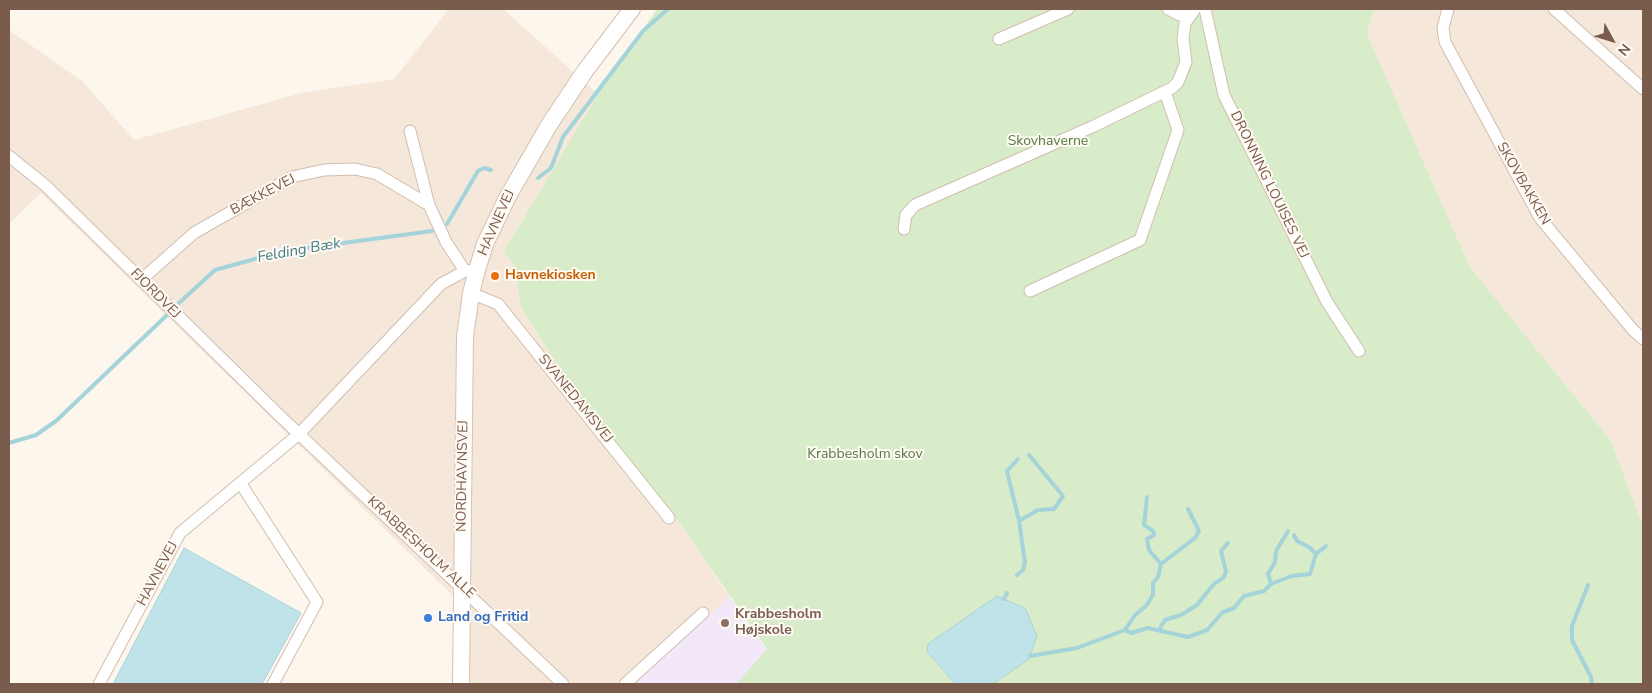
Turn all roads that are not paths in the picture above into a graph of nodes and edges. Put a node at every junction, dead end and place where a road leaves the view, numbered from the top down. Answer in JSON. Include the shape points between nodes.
{"nodes":[{"id":1,"x":632,"y":9,"type":"edge"},
{"id":2,"x":1068,"y":9,"type":"edge"},
{"id":3,"x":1168,"y":9,"type":"edge"},
{"id":4,"x":1205,"y":9,"type":"edge"},
{"id":5,"x":1448,"y":9,"type":"edge"},
{"id":6,"x":1554,"y":9,"type":"edge"},
{"id":7,"x":1193,"y":12,"type":"edge"},
{"id":8,"x":998,"y":39,"type":"dead end"},
{"id":9,"x":1643,"y":89,"type":"edge"},
{"id":10,"x":1166,"y":92,"type":"junction"},
{"id":11,"x":410,"y":131,"type":"dead end"},
{"id":12,"x":9,"y":156,"type":"edge"},
{"id":13,"x":429,"y":206,"type":"junction"},
{"id":14,"x":904,"y":229,"type":"dead end"},
{"id":15,"x":471,"y":270,"type":"junction"},
{"id":16,"x":141,"y":280,"type":"junction"},
{"id":17,"x":1030,"y":291,"type":"dead end"},
{"id":18,"x":471,"y":293,"type":"junction"},
{"id":19,"x":1643,"y":339,"type":"edge"},
{"id":20,"x":1359,"y":351,"type":"dead end"},
{"id":21,"x":299,"y":434,"type":"junction"},
{"id":22,"x":241,"y":484,"type":"junction"},
{"id":23,"x":669,"y":518,"type":"dead end"},
{"id":24,"x":462,"y":587,"type":"junction"},
{"id":25,"x":703,"y":613,"type":"dead end"},
{"id":26,"x":99,"y":684,"type":"edge"},
{"id":27,"x":273,"y":684,"type":"edge"},
{"id":28,"x":461,"y":684,"type":"edge"},
{"id":29,"x":563,"y":684,"type":"edge"},
{"id":30,"x":625,"y":684,"type":"edge"}],
"edges":[{"from":1,"to":15,"type":"street","name":"HAVNEVEJ","via":[[549,125]]},
{"from":2,"to":8,"type":"street"},
{"from":3,"to":7,"type":"street","via":[[1180,16]]},
{"from":4,"to":20,"type":"street","name":"DRONNING LOUISES VEJ","via":[[1224,95],[1327,302]]},
{"from":5,"to":19,"type":"street","name":"SKOVBAKKEN","via":[[1443,28],[1445,42],[1540,218]]},
{"from":6,"to":9,"type":"street"},
{"from":7,"to":10,"type":"street","via":[[1183,31],[1186,62],[1183,72],[1178,82]]},
{"from":10,"to":14,"type":"street","via":[[915,205],[906,214]]},
{"from":10,"to":17,"type":"street","via":[[1178,130],[1140,240]]},
{"from":11,"to":13,"type":"street"},
{"from":12,"to":16,"type":"street","name":"FJORDVEJ","via":[[46,186]]},
{"from":13,"to":15,"type":"street","via":[[446,242]]},
{"from":13,"to":16,"type":"street","name":"BÆKKEVEJ","via":[[377,174],[355,169],[324,170],[292,177],[194,233]]},
{"from":15,"to":18,"type":"street","name":"NORDHAVNSVEJ"},
{"from":15,"to":21,"type":"street","name":"HAVNEVEJ","via":[[441,284]]},
{"from":16,"to":21,"type":"street","name":"FJORDVEJ"},
{"from":18,"to":23,"type":"street","name":"SVANEDAMSVEJ","via":[[498,304]]},
{"from":18,"to":24,"type":"street","name":"NORDHAVNSVEJ","via":[[465,358]]},
{"from":21,"to":22,"type":"street","name":"HAVNEVEJ"},
{"from":21,"to":24,"type":"street","name":"KRABBESHOLM ALLE"},
{"from":22,"to":26,"type":"street","name":"HAVNEVEJ","via":[[180,533]]},
{"from":22,"to":27,"type":"street","via":[[316,602]]},
{"from":24,"to":28,"type":"street","name":"NORDHAVNSVEJ"},
{"from":24,"to":29,"type":"street","name":"KRABBESHOLM ALLE"},
{"from":25,"to":30,"type":"street"}]}
